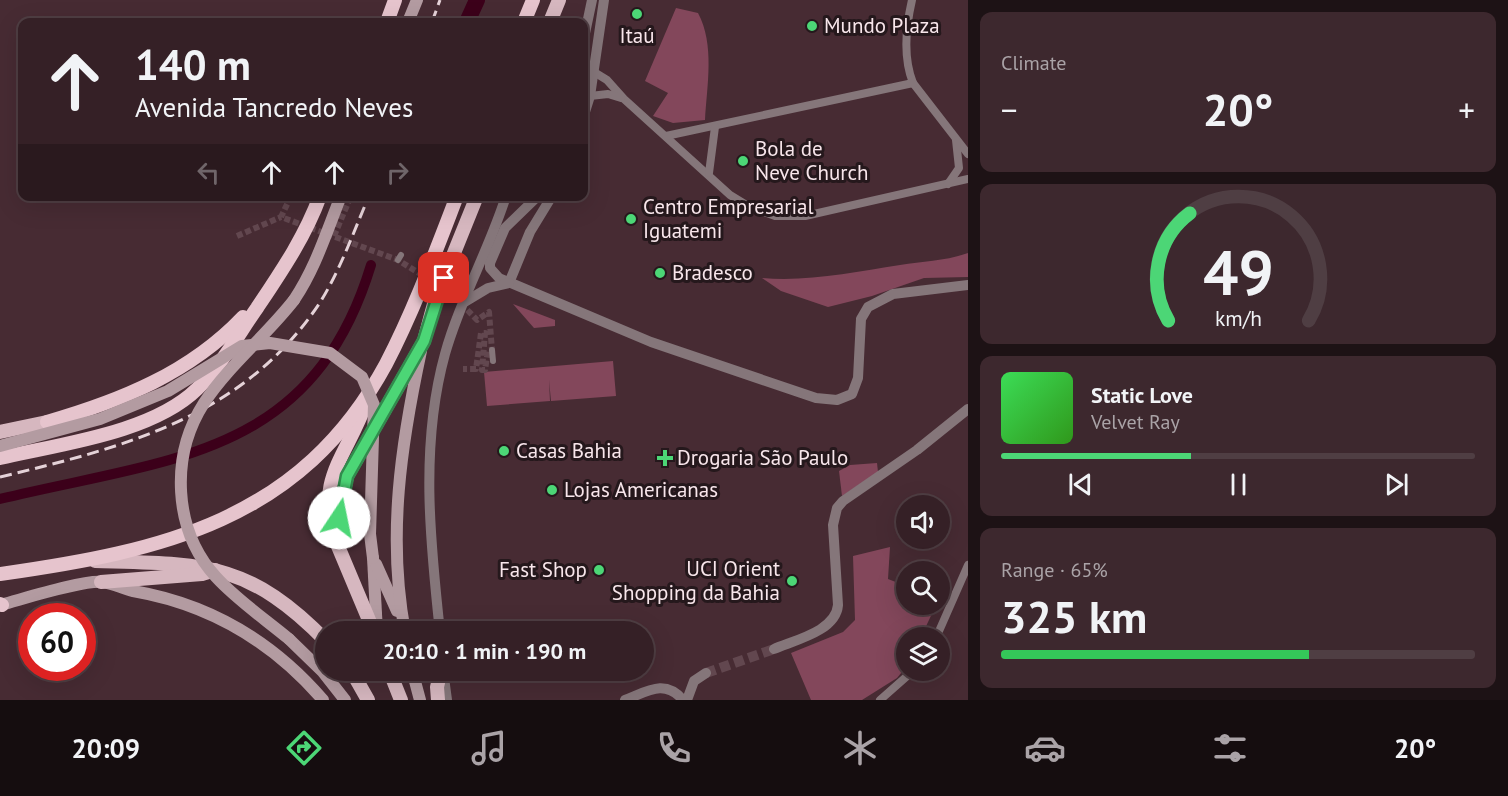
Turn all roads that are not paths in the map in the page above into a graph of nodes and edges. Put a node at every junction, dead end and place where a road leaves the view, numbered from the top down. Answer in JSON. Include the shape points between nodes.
{"nodes":[{"id":1,"x":395,"y":0,"type":"edge"},
{"id":2,"x":417,"y":0,"type":"edge"},
{"id":3,"x":533,"y":0,"type":"edge"},
{"id":4,"x":559,"y":0,"type":"edge"},
{"id":5,"x":592,"y":0,"type":"edge"},
{"id":6,"x":604,"y":0,"type":"edge"},
{"id":7,"x":912,"y":0,"type":"edge"},
{"id":8,"x":388,"y":18,"type":"edge"},
{"id":9,"x":410,"y":18,"type":"edge"},
{"id":10,"x":526,"y":18,"type":"edge"},
{"id":11,"x":552,"y":18,"type":"edge"},
{"id":12,"x":588,"y":19,"type":"edge"},
{"id":13,"x":589,"y":72,"type":"edge"},
{"id":14,"x":913,"y":83,"type":"junction"},
{"id":15,"x":591,"y":96,"type":"junction"},
{"id":16,"x":624,"y":99,"type":"junction"},
{"id":17,"x":588,"y":104,"type":"edge"},
{"id":18,"x":715,"y":128,"type":"junction"},
{"id":19,"x":666,"y":136,"type":"junction"},
{"id":20,"x":956,"y":140,"type":"junction"},
{"id":21,"x":968,"y":154,"type":"edge"},
{"id":22,"x":968,"y":159,"type":"edge"},
{"id":23,"x":959,"y":168,"type":"junction"},
{"id":24,"x":709,"y":173,"type":"junction"},
{"id":25,"x":968,"y":179,"type":"edge"},
{"id":26,"x":948,"y":184,"type":"junction"},
{"id":27,"x":318,"y":201,"type":"edge"},
{"id":28,"x":339,"y":201,"type":"edge"},
{"id":29,"x":455,"y":201,"type":"edge"},
{"id":30,"x":475,"y":201,"type":"edge"},
{"id":31,"x":504,"y":201,"type":"edge"},
{"id":32,"x":532,"y":201,"type":"edge"},
{"id":33,"x":549,"y":201,"type":"edge"},
{"id":34,"x":276,"y":279,"type":"junction"},
{"id":35,"x":509,"y":283,"type":"junction"},
{"id":36,"x":968,"y":285,"type":"edge"},
{"id":37,"x":463,"y":303,"type":"junction"},
{"id":38,"x":424,"y":341,"type":"junction"},
{"id":39,"x":492,"y":350,"type":"dead end"},
{"id":40,"x":493,"y":361,"type":"dead end"},
{"id":41,"x":374,"y":383,"type":"junction"},
{"id":42,"x":968,"y":409,"type":"edge"},
{"id":43,"x":47,"y":422,"type":"joint"},
{"id":44,"x":0,"y":432,"type":"edge"},
{"id":45,"x":0,"y":446,"type":"edge"},
{"id":46,"x":0,"y":458,"type":"edge"},
{"id":47,"x":335,"y":539,"type":"junction"},
{"id":48,"x":373,"y":558,"type":"junction"},
{"id":49,"x":93,"y":561,"type":"junction"},
{"id":50,"x":968,"y":565,"type":"edge"},
{"id":51,"x":218,"y":569,"type":"junction"},
{"id":52,"x":0,"y":574,"type":"edge"},
{"id":53,"x":102,"y":582,"type":"junction"},
{"id":54,"x":1,"y":605,"type":"edge"},
{"id":55,"x":370,"y":621,"type":"edge"},
{"id":56,"x":375,"y":621,"type":"edge"},
{"id":57,"x":401,"y":621,"type":"edge"},
{"id":58,"x":403,"y":621,"type":"edge"},
{"id":59,"x":439,"y":621,"type":"edge"},
{"id":60,"x":941,"y":627,"type":"edge"},
{"id":61,"x":315,"y":631,"type":"edge"},
{"id":62,"x":774,"y":649,"type":"tunnel mouth"},
{"id":63,"x":706,"y":673,"type":"tunnel mouth"},
{"id":64,"x":357,"y":681,"type":"edge"},
{"id":65,"x":393,"y":681,"type":"edge"},
{"id":66,"x":414,"y":681,"type":"edge"},
{"id":67,"x":439,"y":681,"type":"edge"},
{"id":68,"x":444,"y":681,"type":"edge"},
{"id":69,"x":902,"y":681,"type":"edge"},
{"id":70,"x":323,"y":700,"type":"edge"},
{"id":71,"x":345,"y":700,"type":"edge"},
{"id":72,"x":368,"y":700,"type":"edge"},
{"id":73,"x":401,"y":700,"type":"edge"},
{"id":74,"x":420,"y":700,"type":"edge"},
{"id":75,"x":438,"y":700,"type":"edge"},
{"id":76,"x":447,"y":700,"type":"edge"},
{"id":77,"x":626,"y":700,"type":"edge"},
{"id":78,"x":685,"y":700,"type":"edge"},
{"id":79,"x":880,"y":700,"type":"edge"}],
"edges":[{"from":1,"to":8,"type":"highway"},
{"from":2,"to":9,"type":"main road"},
{"from":3,"to":10,"type":"highway"},
{"from":4,"to":11,"type":"main road"},
{"from":5,"to":12,"type":"street"},
{"from":6,"to":13,"type":"street"},
{"from":7,"to":14,"type":"street","via":[[907,45]]},
{"from":13,"to":15,"type":"street"},
{"from":13,"to":16,"type":"street","via":[[607,80]]},
{"from":14,"to":18,"type":"street"},
{"from":14,"to":20,"type":"street"},
{"from":15,"to":16,"type":"street","via":[[608,94]]},
{"from":15,"to":17,"type":"street"},
{"from":16,"to":19,"type":"street"},
{"from":18,"to":19,"type":"street"},
{"from":18,"to":24,"type":"street"},
{"from":19,"to":24,"type":"street"},
{"from":20,"to":21,"type":"street"},
{"from":20,"to":23,"type":"street"},
{"from":22,"to":23,"type":"street"},
{"from":23,"to":25,"type":"street"},
{"from":23,"to":26,"type":"street"},
{"from":24,"to":26,"type":"street","via":[[730,195],[775,216],[805,216]]},
{"from":25,"to":26,"type":"street"},
{"from":27,"to":34,"type":"highway","via":[[296,249]]},
{"from":28,"to":71,"type":"main road","bridge":true,"via":[[325,245],[294,300],[204,403],[187,439],[180,483],[190,534],[206,564],[225,586],[323,672]]},
{"from":29,"to":41,"type":"highway","via":[[418,296]]},
{"from":30,"to":38,"type":"main road","via":[[435,300]]},
{"from":31,"to":37,"type":"street"},
{"from":32,"to":35,"type":"street","via":[[513,218],[492,255],[490,268]]},
{"from":33,"to":35,"type":"street","via":[[530,232]]},
{"from":34,"to":43,"type":"highway","via":[[218,341],[178,369],[108,402]]},
{"from":34,"to":46,"type":"highway","via":[[214,370],[196,391],[173,406],[119,429]]},
{"from":35,"to":36,"type":"street","via":[[651,342],[816,398],[837,400],[852,394],[858,378],[861,319],[874,302],[892,294]]},
{"from":35,"to":37,"type":"street","via":[[488,288]]},
{"from":37,"to":59,"type":"street","via":[[444,356],[430,452],[429,507]]},
{"from":38,"to":47,"type":"main road","via":[[347,476]]},
{"from":38,"to":58,"type":"main road","via":[[398,482],[396,544]]},
{"from":39,"to":40,"type":"street"},
{"from":41,"to":47,"type":"highway","via":[[329,486],[327,515]]},
{"from":41,"to":49,"type":"highway","via":[[315,459],[261,498],[185,536]]},
{"from":42,"to":62,"type":"street","via":[[837,508],[833,525],[838,605],[835,618],[826,626]]},
{"from":43,"to":44,"type":"main road"},
{"from":45,"to":48,"type":"main road","bridge":true,"via":[[100,419],[168,391],[242,346],[270,343],[330,353],[362,377],[374,405],[370,534]]},
{"from":47,"to":55,"type":"main road"},
{"from":48,"to":56,"type":"main road"},
{"from":48,"to":57,"type":"main road"},
{"from":49,"to":51,"type":"main road","via":[[181,563]]},
{"from":49,"to":52,"type":"highway"},
{"from":50,"to":60,"type":"street"},
{"from":51,"to":53,"type":"main road","via":[[202,574]]},
{"from":51,"to":61,"type":"main road","via":[[266,591]]},
{"from":53,"to":54,"type":"main road"},
{"from":53,"to":70,"type":"main road","via":[[174,600],[240,628],[277,654]]},
{"from":63,"to":78,"type":"street","via":[[694,681]]},
{"from":64,"to":72,"type":"main road"},
{"from":65,"to":73,"type":"main road"},
{"from":66,"to":74,"type":"main road"},
{"from":67,"to":75,"type":"main road"},
{"from":68,"to":76,"type":"street"},
{"from":69,"to":79,"type":"street"},
{"from":77,"to":78,"type":"street","via":[[662,686]]}]}
